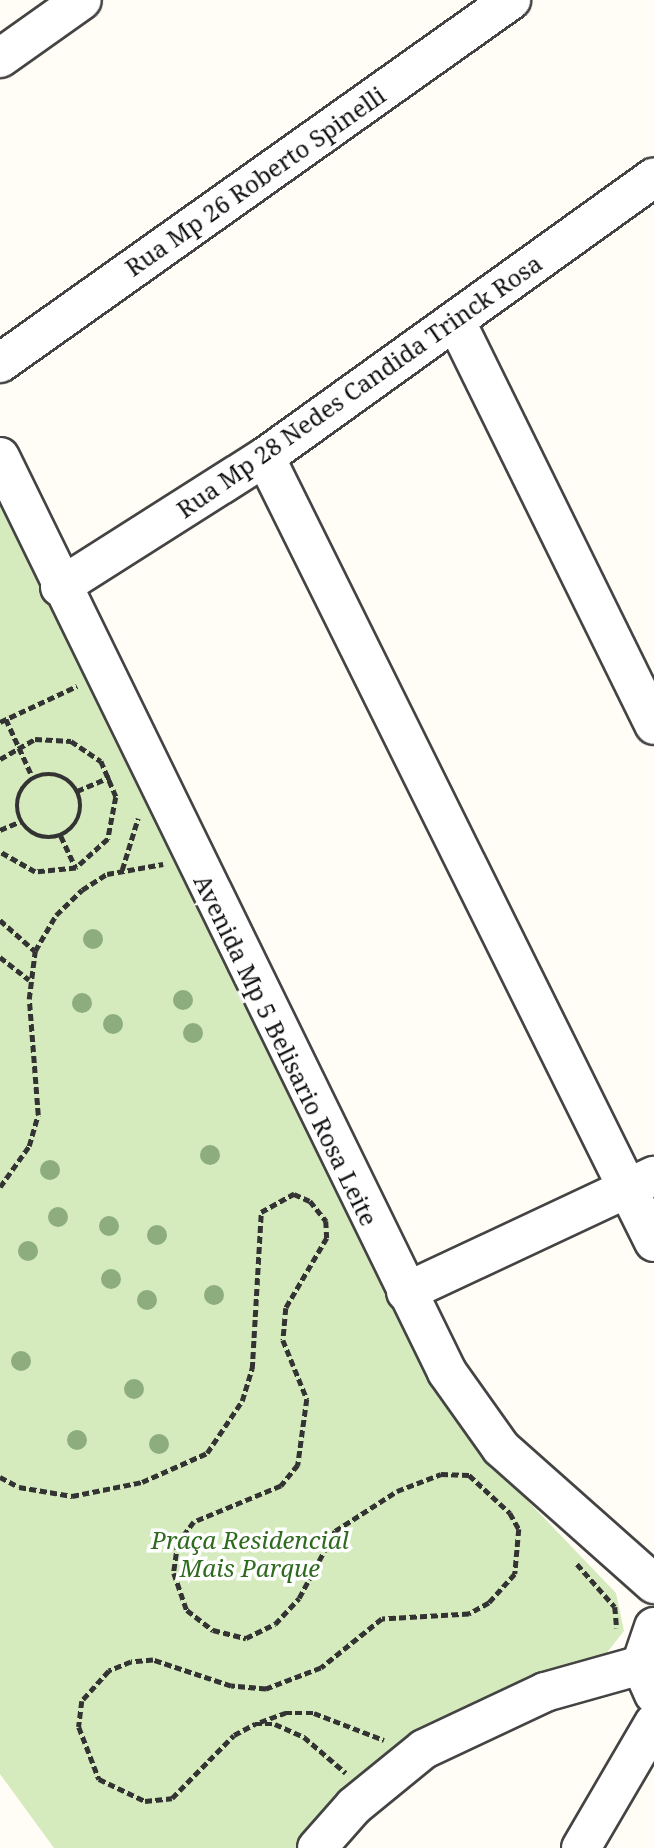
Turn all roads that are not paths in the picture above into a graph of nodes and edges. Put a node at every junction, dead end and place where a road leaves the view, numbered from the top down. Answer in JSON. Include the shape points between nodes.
{"nodes":[{"id":1,"x":82,"y":0,"type":"edge"},
{"id":2,"x":511,"y":0,"type":"edge"},
{"id":3,"x":0,"y":58,"type":"edge"},
{"id":4,"x":652,"y":184,"type":"edge"},
{"id":5,"x":456,"y":322,"type":"junction"},
{"id":6,"x":0,"y":363,"type":"edge"},
{"id":7,"x":0,"y":457,"type":"edge"},
{"id":8,"x":265,"y":457,"type":"junction"},
{"id":9,"x":60,"y":587,"type":"junction"},
{"id":10,"x":654,"y":725,"type":"edge"},
{"id":11,"x":640,"y":1182,"type":"edge"},
{"id":12,"x":654,"y":1242,"type":"edge"},
{"id":13,"x":406,"y":1292,"type":"junction"},
{"id":14,"x":654,"y":1584,"type":"edge"},
{"id":15,"x":654,"y":1627,"type":"edge"},
{"id":16,"x":648,"y":1680,"type":"edge"},
{"id":17,"x":654,"y":1723,"type":"edge"},
{"id":18,"x":317,"y":1848,"type":"edge"},
{"id":19,"x":581,"y":1848,"type":"edge"}],
"edges":[{"from":1,"to":3,"type":"street"},
{"from":2,"to":6,"type":"street","name":"Rua Mp 26 Roberto Spinelli"},
{"from":4,"to":5,"type":"street","name":"Rua Mp 28 Nedes Candida Trinck Rosa"},
{"from":5,"to":8,"type":"street","name":"Rua Mp 28 Nedes Candida Trinck Rosa"},
{"from":5,"to":10,"type":"street"},
{"from":7,"to":9,"type":"street","name":"Avenida Mp 5 Belisario Rosa Leite"},
{"from":8,"to":9,"type":"street","name":"Rua Mp 28 Nedes Candida Trinck Rosa"},
{"from":8,"to":11,"type":"street"},
{"from":9,"to":13,"type":"street","name":"Avenida Mp 5 Belisario Rosa Leite"},
{"from":11,"to":12,"type":"street"},
{"from":11,"to":13,"type":"street"},
{"from":13,"to":14,"type":"street","name":"Avenida Mp 5 Belisario Rosa Leite","via":[[447,1371],[500,1448]]},
{"from":15,"to":16,"type":"street"},
{"from":16,"to":18,"type":"street","via":[[545,1692],[424,1749],[354,1806]]},
{"from":17,"to":19,"type":"street"}]}
